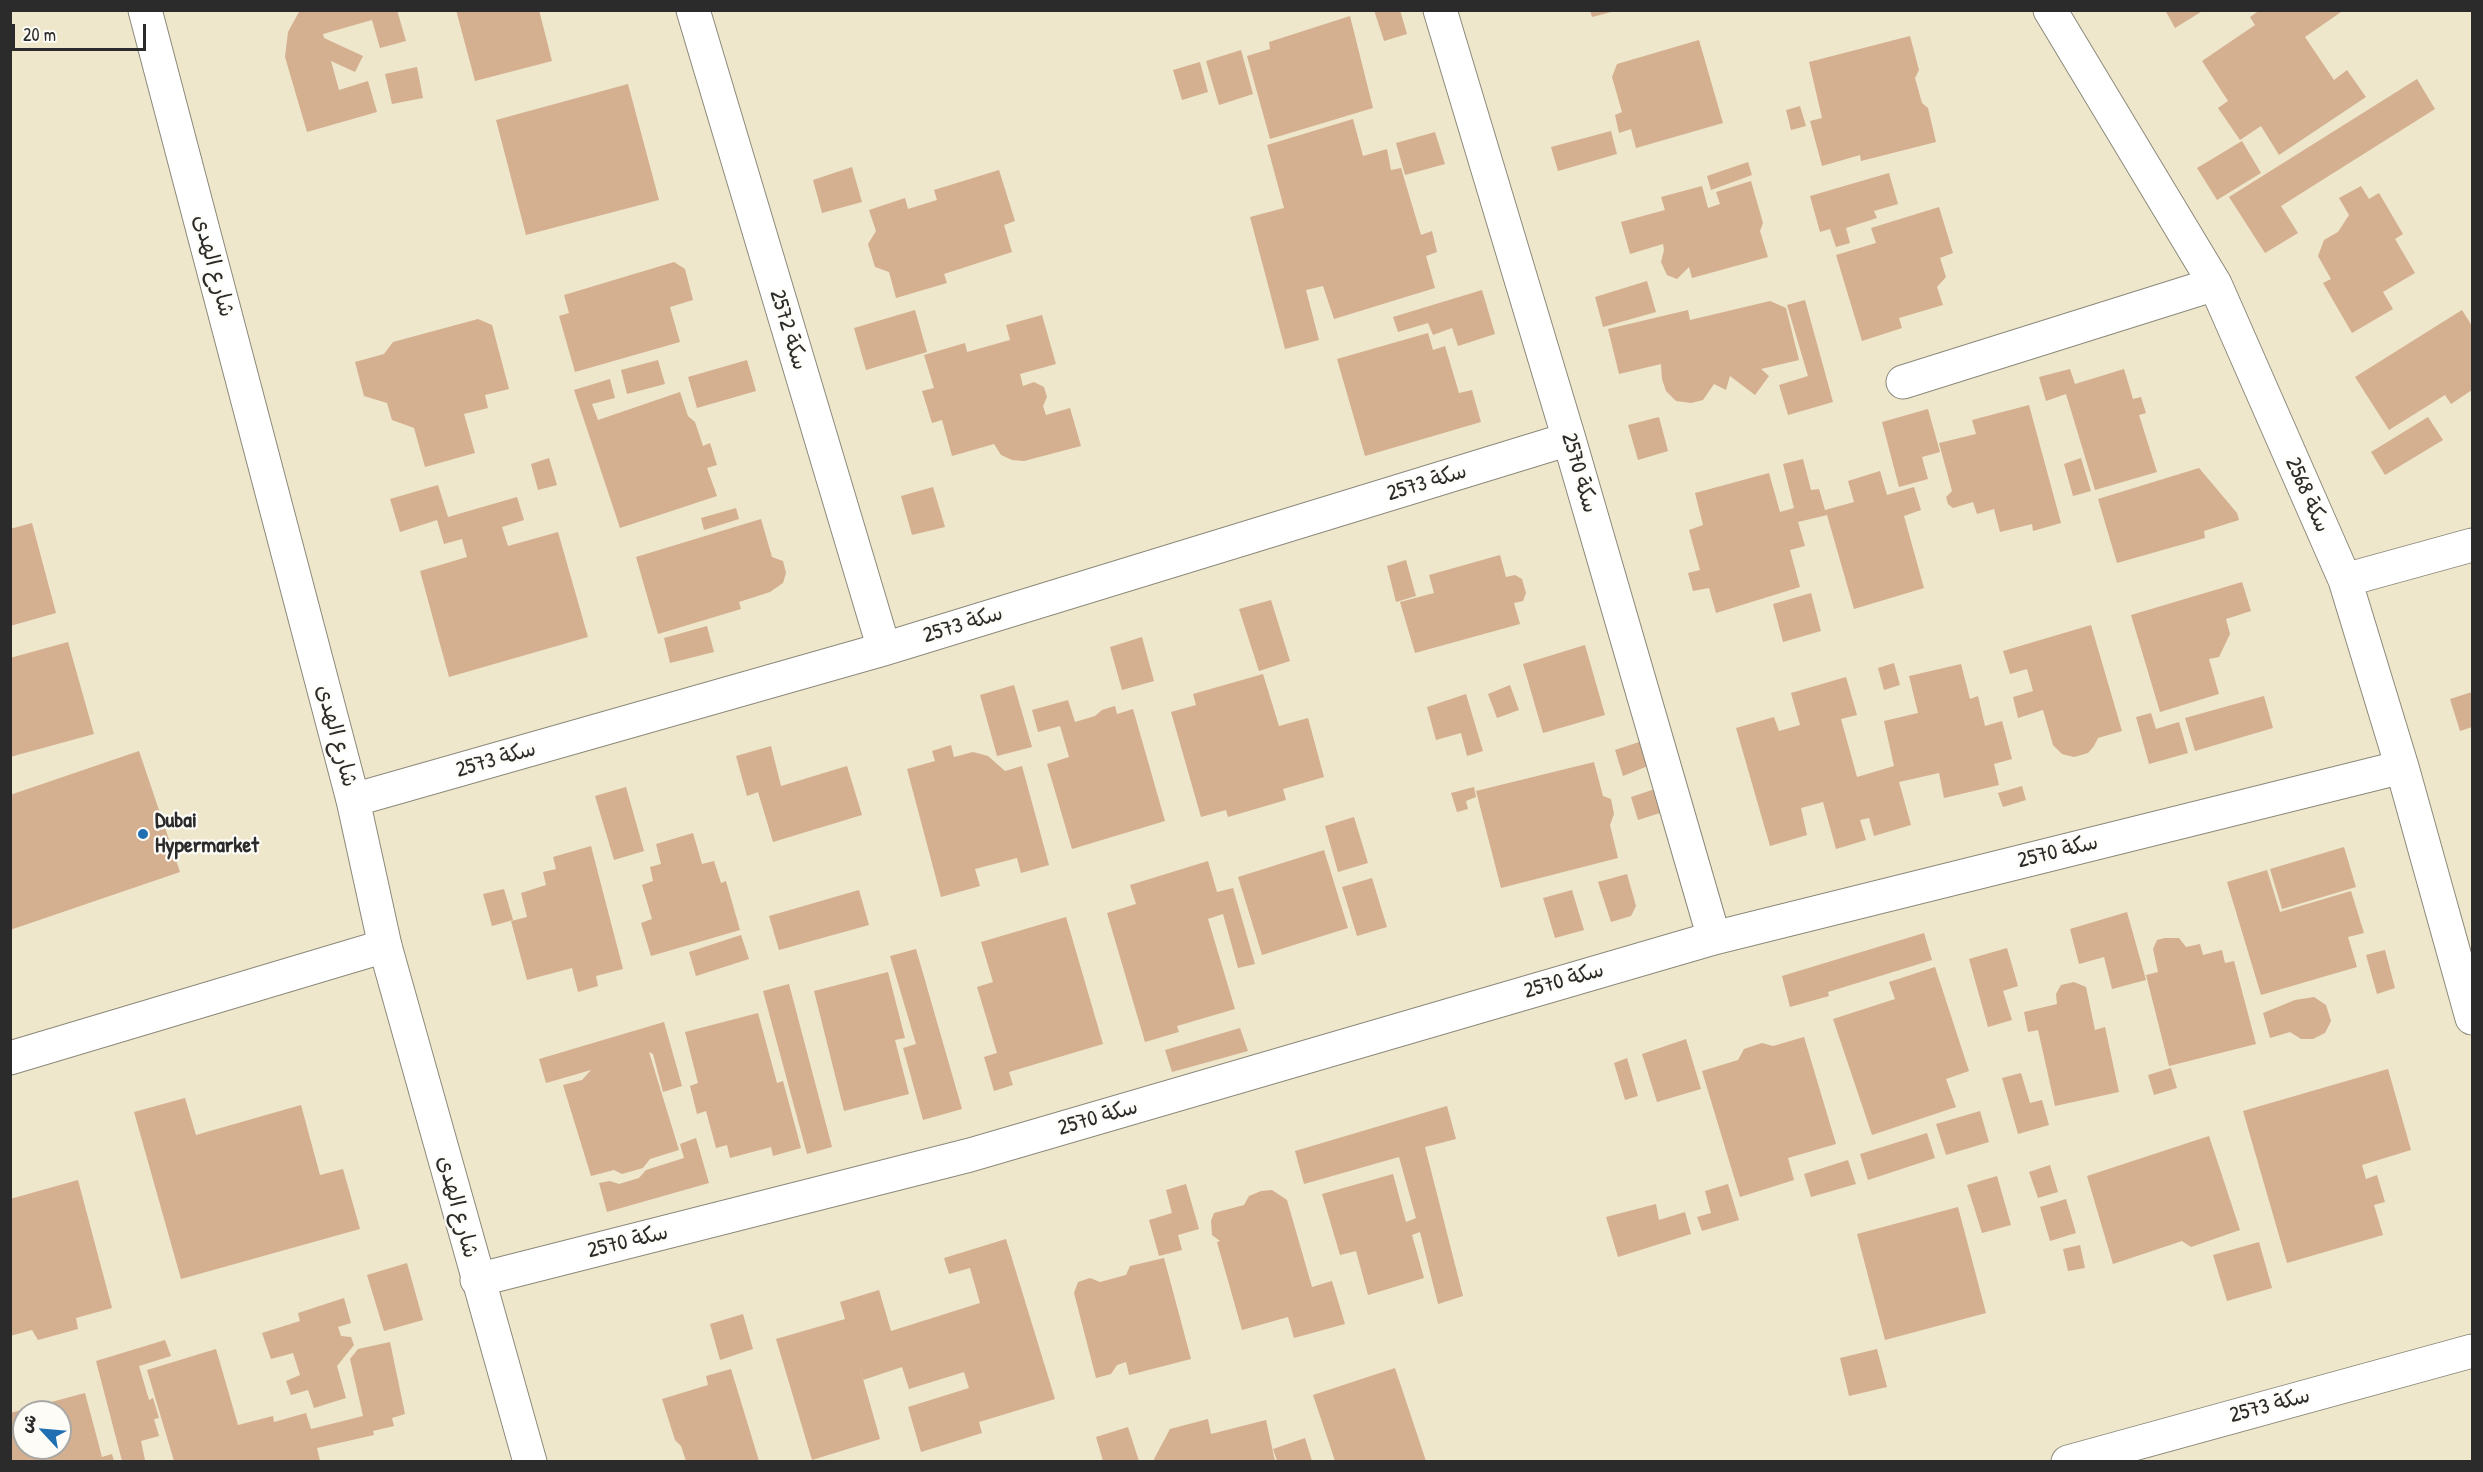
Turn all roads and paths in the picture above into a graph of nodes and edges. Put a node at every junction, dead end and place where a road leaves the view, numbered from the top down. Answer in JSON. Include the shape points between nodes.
{"nodes":[{"id":1,"x":145,"y":10,"type":"edge"},
{"id":2,"x":693,"y":10,"type":"edge"},
{"id":3,"x":1440,"y":10,"type":"edge"},
{"id":4,"x":2050,"y":10,"type":"edge"},
{"id":5,"x":2215,"y":284,"type":"junction"},
{"id":6,"x":1904,"y":382,"type":"dead end"},
{"id":7,"x":1569,"y":439,"type":"junction"},
{"id":8,"x":2472,"y":544,"type":"edge"},
{"id":9,"x":2345,"y":580,"type":"junction"},
{"id":10,"x":884,"y":649,"type":"junction"},
{"id":11,"x":2402,"y":767,"type":"junction"},
{"id":12,"x":353,"y":800,"type":"junction"},
{"id":13,"x":1714,"y":938,"type":"junction"},
{"id":14,"x":386,"y":946,"type":"junction"},
{"id":15,"x":2472,"y":1018,"type":"edge"},
{"id":16,"x":10,"y":1058,"type":"edge"},
{"id":17,"x":477,"y":1280,"type":"junction"},
{"id":18,"x":2472,"y":1351,"type":"edge"},
{"id":19,"x":530,"y":1461,"type":"edge"},
{"id":20,"x":2068,"y":1461,"type":"edge"}],
"edges":[{"from":1,"to":12,"type":"street","name":"شارع الهدى"},
{"from":2,"to":10,"type":"street","name":"سكة 2572"},
{"from":3,"to":7,"type":"street","name":"سكة 2570"},
{"from":4,"to":5,"type":"street","name":"سكة 2568"},
{"from":5,"to":6,"type":"street"},
{"from":5,"to":9,"type":"street","name":"سكة 2568"},
{"from":7,"to":10,"type":"street","name":"سكة 2573"},
{"from":7,"to":13,"type":"street","name":"سكة 2570"},
{"from":8,"to":9,"type":"street"},
{"from":9,"to":11,"type":"street","name":"سكة 2568"},
{"from":10,"to":12,"type":"street","name":"سكة 2573"},
{"from":11,"to":13,"type":"street","name":"سكة 2570"},
{"from":11,"to":15,"type":"street","name":"سكة 2568"},
{"from":12,"to":14,"type":"street","name":"شارع الهدى"},
{"from":13,"to":17,"type":"street","name":"سكة 2570","via":[[970,1155]]},
{"from":14,"to":16,"type":"street"},
{"from":14,"to":17,"type":"street","name":"شارع الهدى"},
{"from":17,"to":19,"type":"street","name":"شارع الهدى"},
{"from":18,"to":20,"type":"street","name":"سكة 2573"}]}
